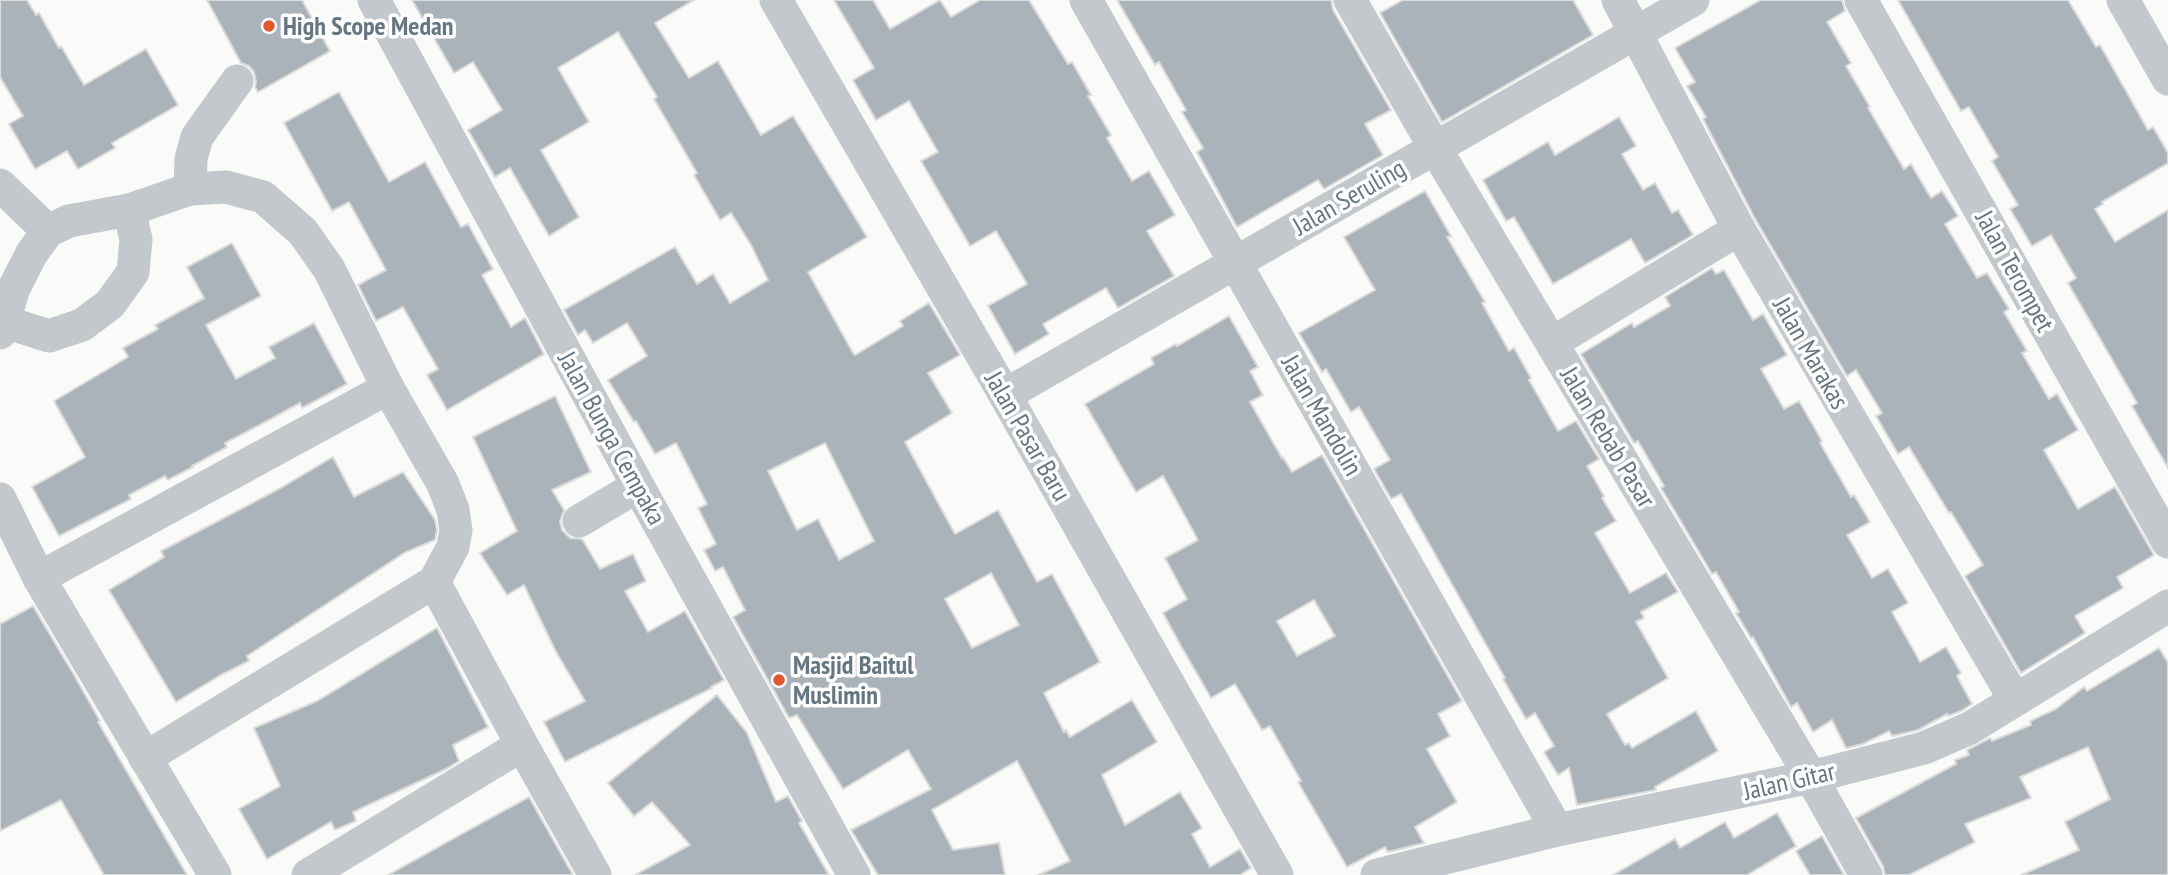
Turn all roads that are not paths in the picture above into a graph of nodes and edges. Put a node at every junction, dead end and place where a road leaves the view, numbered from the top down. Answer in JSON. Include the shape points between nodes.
{"nodes":[{"id":1,"x":374,"y":0,"type":"edge"},
{"id":2,"x":776,"y":0,"type":"edge"},
{"id":3,"x":1086,"y":0,"type":"edge"},
{"id":4,"x":1350,"y":0,"type":"edge"},
{"id":5,"x":1618,"y":0,"type":"edge"},
{"id":6,"x":1693,"y":0,"type":"edge"},
{"id":7,"x":1861,"y":0,"type":"edge"},
{"id":8,"x":2123,"y":0,"type":"edge"},
{"id":9,"x":1636,"y":33,"type":"junction"},
{"id":10,"x":2168,"y":79,"type":"edge"},
{"id":11,"x":237,"y":81,"type":"dead end"},
{"id":12,"x":1435,"y":148,"type":"junction"},
{"id":13,"x":0,"y":185,"type":"edge"},
{"id":14,"x":190,"y":189,"type":"junction"},
{"id":15,"x":129,"y":210,"type":"junction"},
{"id":16,"x":1738,"y":229,"type":"junction"},
{"id":17,"x":48,"y":231,"type":"junction"},
{"id":18,"x":1235,"y":262,"type":"junction"},
{"id":19,"x":2,"y":327,"type":"edge"},
{"id":20,"x":1552,"y":342,"type":"junction"},
{"id":21,"x":388,"y":388,"type":"junction"},
{"id":22,"x":1005,"y":395,"type":"junction"},
{"id":23,"x":638,"y":486,"type":"junction"},
{"id":24,"x":0,"y":499,"type":"edge"},
{"id":25,"x":579,"y":521,"type":"dead end"},
{"id":26,"x":2168,"y":542,"type":"edge"},
{"id":27,"x":39,"y":578,"type":"junction"},
{"id":28,"x":434,"y":582,"type":"junction"},
{"id":29,"x":2168,"y":606,"type":"edge"},
{"id":30,"x":2015,"y":700,"type":"junction"},
{"id":31,"x":522,"y":745,"type":"junction"},
{"id":32,"x":145,"y":758,"type":"junction"},
{"id":33,"x":1811,"y":777,"type":"junction"},
{"id":34,"x":1557,"y":830,"type":"junction"},
{"id":35,"x":215,"y":875,"type":"edge"},
{"id":36,"x":308,"y":875,"type":"edge"},
{"id":37,"x":595,"y":875,"type":"edge"},
{"id":38,"x":854,"y":875,"type":"edge"},
{"id":39,"x":1277,"y":875,"type":"edge"},
{"id":40,"x":1377,"y":875,"type":"edge"},
{"id":41,"x":1866,"y":875,"type":"edge"}],
"edges":[{"from":1,"to":23,"type":"street","name":"Jalan Bunga Cempaka"},
{"from":2,"to":22,"type":"street","name":"Jalan Pasar Baru"},
{"from":3,"to":18,"type":"street","name":"Jalan Mandolin"},
{"from":4,"to":12,"type":"street","name":"Jalan Rebab Pasar"},
{"from":5,"to":9,"type":"street","name":"Jalan Marakas"},
{"from":6,"to":9,"type":"street","name":"Jalan Seruling"},
{"from":7,"to":26,"type":"street","name":"Jalan Terompet"},
{"from":8,"to":10,"type":"street"},
{"from":9,"to":12,"type":"street","name":"Jalan Seruling"},
{"from":9,"to":16,"type":"street","name":"Jalan Marakas"},
{"from":11,"to":14,"type":"street","via":[[197,137]]},
{"from":12,"to":18,"type":"street","name":"Jalan Seruling"},
{"from":12,"to":20,"type":"street","name":"Jalan Rebab Pasar"},
{"from":13,"to":17,"type":"street"},
{"from":14,"to":15,"type":"street"},
{"from":14,"to":21,"type":"street","via":[[226,187],[263,197],[303,232],[329,269]]},
{"from":15,"to":17,"type":"street","via":[[69,221]]},
{"from":15,"to":19,"type":"street","via":[[136,239],[133,272],[110,304],[82,325],[49,336]]},
{"from":16,"to":20,"type":"street"},
{"from":16,"to":30,"type":"street","name":"Jalan Marakas"},
{"from":17,"to":19,"type":"street","via":[[14,288]]},
{"from":18,"to":22,"type":"street","name":"Jalan Seruling"},
{"from":18,"to":34,"type":"street","name":"Jalan Mandolin"},
{"from":20,"to":33,"type":"street","name":"Jalan Rebab Pasar"},
{"from":21,"to":27,"type":"street"},
{"from":21,"to":28,"type":"street","via":[[453,510],[453,547]]},
{"from":22,"to":39,"type":"street","name":"Jalan Pasar Baru"},
{"from":23,"to":25,"type":"street"},
{"from":23,"to":38,"type":"street","name":"Jalan Bunga Cempaka"},
{"from":24,"to":27,"type":"street"},
{"from":27,"to":32,"type":"street"},
{"from":28,"to":31,"type":"street"},
{"from":28,"to":32,"type":"street"},
{"from":29,"to":30,"type":"street","name":"Jalan Gitar"},
{"from":30,"to":33,"type":"street","name":"Jalan Gitar","via":[[1970,728],[1924,748]]},
{"from":31,"to":36,"type":"street"},
{"from":31,"to":37,"type":"street"},
{"from":32,"to":35,"type":"street"},
{"from":33,"to":34,"type":"street","name":"Jalan Gitar"},
{"from":33,"to":41,"type":"street","name":"Jalan Rebab Pasar"},
{"from":34,"to":40,"type":"street","name":"Jalan Gitar"}]}
